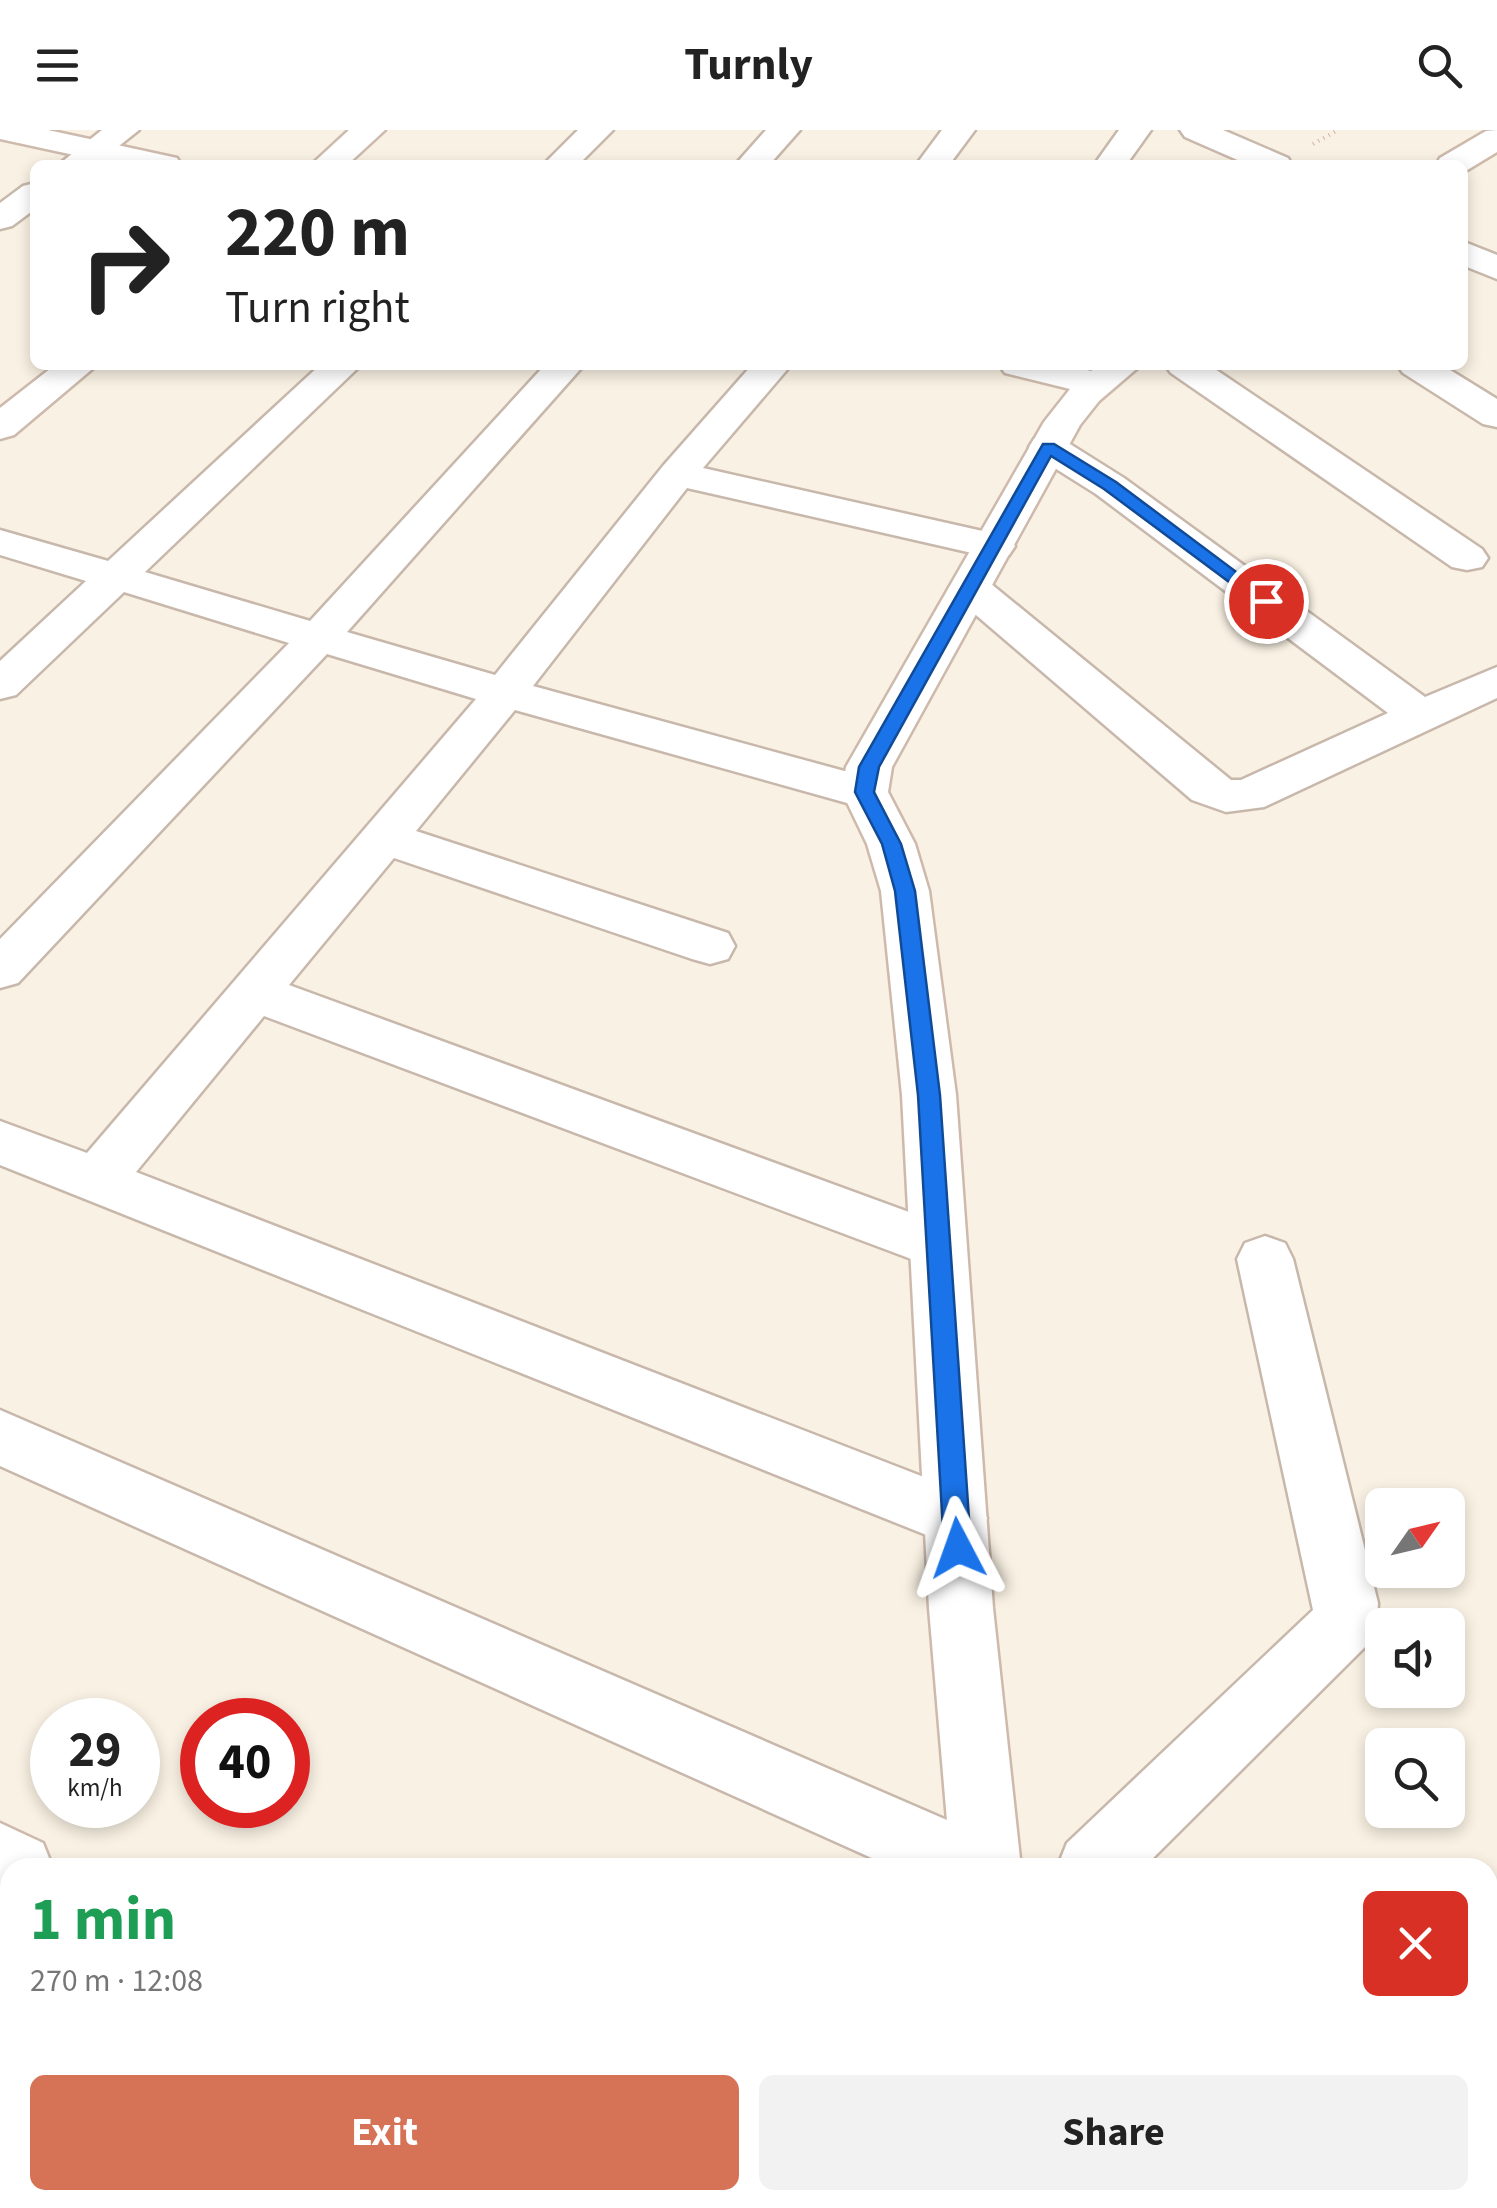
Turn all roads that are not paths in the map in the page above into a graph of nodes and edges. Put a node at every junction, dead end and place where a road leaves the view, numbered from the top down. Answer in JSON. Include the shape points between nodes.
{"nodes":[{"id":1,"x":2,"y":130,"type":"edge"},
{"id":2,"x":370,"y":130,"type":"edge"},
{"id":3,"x":597,"y":130,"type":"edge"},
{"id":4,"x":784,"y":130,"type":"edge"},
{"id":5,"x":959,"y":130,"type":"edge"},
{"id":6,"x":1135,"y":130,"type":"edge"},
{"id":7,"x":1196,"y":130,"type":"edge"},
{"id":8,"x":1497,"y":138,"type":"edge"},
{"id":9,"x":98,"y":148,"type":"edge"},
{"id":10,"x":145,"y":160,"type":"edge"},
{"id":11,"x":333,"y":160,"type":"edge"},
{"id":12,"x":564,"y":160,"type":"edge"},
{"id":13,"x":756,"y":160,"type":"edge"},
{"id":14,"x":936,"y":160,"type":"edge"},
{"id":15,"x":1114,"y":160,"type":"edge"},
{"id":16,"x":1265,"y":160,"type":"edge"},
{"id":17,"x":1460,"y":160,"type":"edge"},
{"id":18,"x":30,"y":198,"type":"edge"},
{"id":19,"x":0,"y":219,"type":"edge"},
{"id":20,"x":1468,"y":254,"type":"edge"},
{"id":21,"x":1497,"y":268,"type":"edge"},
{"id":22,"x":72,"y":370,"type":"edge"},
{"id":23,"x":337,"y":370,"type":"edge"},
{"id":24,"x":561,"y":370,"type":"edge"},
{"id":25,"x":768,"y":370,"type":"edge"},
{"id":26,"x":1069,"y":370,"type":"edge"},
{"id":27,"x":1191,"y":370,"type":"edge"},
{"id":28,"x":1424,"y":370,"type":"edge"},
{"id":29,"x":1110,"y":374,"type":"edge"},
{"id":30,"x":1497,"y":416,"type":"edge"},
{"id":31,"x":0,"y":428,"type":"edge"},
{"id":32,"x":1048,"y":448,"type":"junction"},
{"id":33,"x":677,"y":474,"type":"junction"},
{"id":34,"x":0,"y":542,"type":"edge"},
{"id":35,"x":1467,"y":558,"type":"dead end"},
{"id":36,"x":982,"y":567,"type":"junction"},
{"id":37,"x":118,"y":575,"type":"junction"},
{"id":38,"x":320,"y":636,"type":"junction"},
{"id":39,"x":1497,"y":681,"type":"edge"},
{"id":40,"x":0,"y":685,"type":"edge"},
{"id":41,"x":505,"y":693,"type":"junction"},
{"id":42,"x":1421,"y":716,"type":"junction"},
{"id":43,"x":864,"y":792,"type":"junction"},
{"id":44,"x":384,"y":837,"type":"junction"},
{"id":45,"x":710,"y":946,"type":"dead end"},
{"id":46,"x":0,"y":970,"type":"edge"},
{"id":47,"x":253,"y":992,"type":"junction"},
{"id":48,"x":0,"y":1142,"type":"edge"},
{"id":49,"x":98,"y":1179,"type":"junction"},
{"id":50,"x":938,"y":1246,"type":"junction"},
{"id":51,"x":1266,"y":1259,"type":"dead end"},
{"id":52,"x":0,"y":1436,"type":"edge"},
{"id":53,"x":956,"y":1518,"type":"junction"},
{"id":54,"x":952,"y":1858,"type":"edge"},
{"id":55,"x":985,"y":1858,"type":"edge"},
{"id":56,"x":1102,"y":1858,"type":"edge"}],
"edges":[{"from":1,"to":9,"type":"street"},
{"from":2,"to":11,"type":"street"},
{"from":3,"to":12,"type":"street"},
{"from":4,"to":13,"type":"street"},
{"from":5,"to":14,"type":"street"},
{"from":6,"to":15,"type":"street"},
{"from":7,"to":16,"type":"street"},
{"from":8,"to":17,"type":"street"},
{"from":9,"to":10,"type":"street"},
{"from":18,"to":19,"type":"street"},
{"from":20,"to":21,"type":"street"},
{"from":22,"to":31,"type":"street"},
{"from":23,"to":37,"type":"street"},
{"from":24,"to":38,"type":"street"},
{"from":25,"to":33,"type":"street"},
{"from":26,"to":29,"type":"street"},
{"from":27,"to":35,"type":"street"},
{"from":28,"to":30,"type":"street"},
{"from":29,"to":32,"type":"street","via":[[1063,422]]},
{"from":32,"to":36,"type":"street"},
{"from":32,"to":42,"type":"street","via":[[1110,486]]},
{"from":33,"to":36,"type":"street"},
{"from":33,"to":41,"type":"street"},
{"from":34,"to":37,"type":"street"},
{"from":36,"to":42,"type":"street","via":[[1219,794],[1248,796]]},
{"from":36,"to":43,"type":"street","via":[[869,767]]},
{"from":37,"to":38,"type":"street"},
{"from":37,"to":40,"type":"street"},
{"from":38,"to":41,"type":"street"},
{"from":38,"to":46,"type":"street"},
{"from":39,"to":42,"type":"street"},
{"from":41,"to":43,"type":"street"},
{"from":41,"to":44,"type":"street"},
{"from":43,"to":50,"type":"street","via":[[892,844],[905,891],[929,1095]]},
{"from":44,"to":45,"type":"street"},
{"from":44,"to":47,"type":"street"},
{"from":47,"to":49,"type":"street"},
{"from":47,"to":50,"type":"street"},
{"from":48,"to":49,"type":"street"},
{"from":49,"to":53,"type":"street"},
{"from":50,"to":53,"type":"street"},
{"from":51,"to":56,"type":"street","via":[[1346,1603],[1344,1624]]},
{"from":52,"to":54,"type":"street"},
{"from":53,"to":55,"type":"street"}]}
